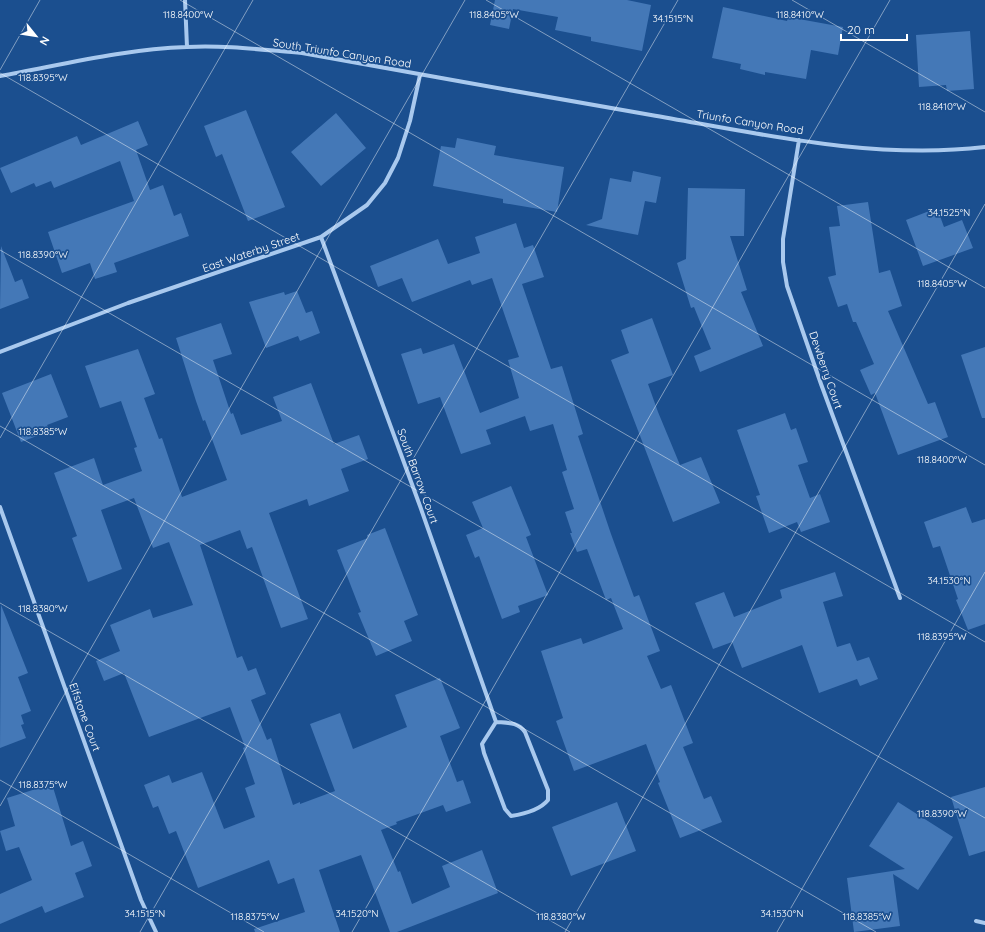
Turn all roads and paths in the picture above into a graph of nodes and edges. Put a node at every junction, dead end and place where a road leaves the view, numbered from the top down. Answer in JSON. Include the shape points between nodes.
{"nodes":[{"id":1,"x":184,"y":0,"type":"edge"},
{"id":2,"x":187,"y":46,"type":"junction"},
{"id":3,"x":420,"y":75,"type":"junction"},
{"id":4,"x":0,"y":76,"type":"edge"},
{"id":5,"x":514,"y":91,"type":"joint"},
{"id":6,"x":799,"y":140,"type":"junction"},
{"id":7,"x":985,"y":147,"type":"edge"},
{"id":8,"x":321,"y":237,"type":"junction"},
{"id":9,"x":0,"y":352,"type":"edge"},
{"id":10,"x":0,"y":507,"type":"edge"},
{"id":11,"x":900,"y":598,"type":"dead end"},
{"id":12,"x":496,"y":722,"type":"junction"},
{"id":13,"x":976,"y":921,"type":"dead end"},
{"id":14,"x":985,"y":923,"type":"edge"},
{"id":15,"x":156,"y":932,"type":"edge"}],
"edges":[{"from":1,"to":2,"type":"street"},
{"from":2,"to":3,"type":"street","name":"South Triunfo Canyon Road","via":[[302,53]]},
{"from":2,"to":4,"type":"street","name":"South Triunfo Canyon Road","via":[[129,52]]},
{"from":3,"to":5,"type":"street","name":"South Triunfo Canyon Road"},
{"from":3,"to":8,"type":"street","name":"East Waterby Street","via":[[410,121],[398,158],[385,184],[367,205]]},
{"from":5,"to":6,"type":"street","name":"Triunfo Canyon Road"},
{"from":6,"to":7,"type":"street","name":"Triunfo Canyon Road","via":[[856,148],[907,150]]},
{"from":6,"to":11,"type":"street","name":"Dewberry Court","via":[[783,239],[787,286]]},
{"from":8,"to":9,"type":"street","name":"East Waterby Street","via":[[128,303]]},
{"from":8,"to":12,"type":"street","name":"South Barrow Court"},
{"from":10,"to":15,"type":"street","name":"Elfstone Court","via":[[140,900]]},
{"from":12,"to":12,"type":"street","via":[[482,744],[484,753],[505,809],[511,816],[520,815],[544,805],[548,800],[548,790],[521,726]]},
{"from":13,"to":14,"type":"street"}]}
